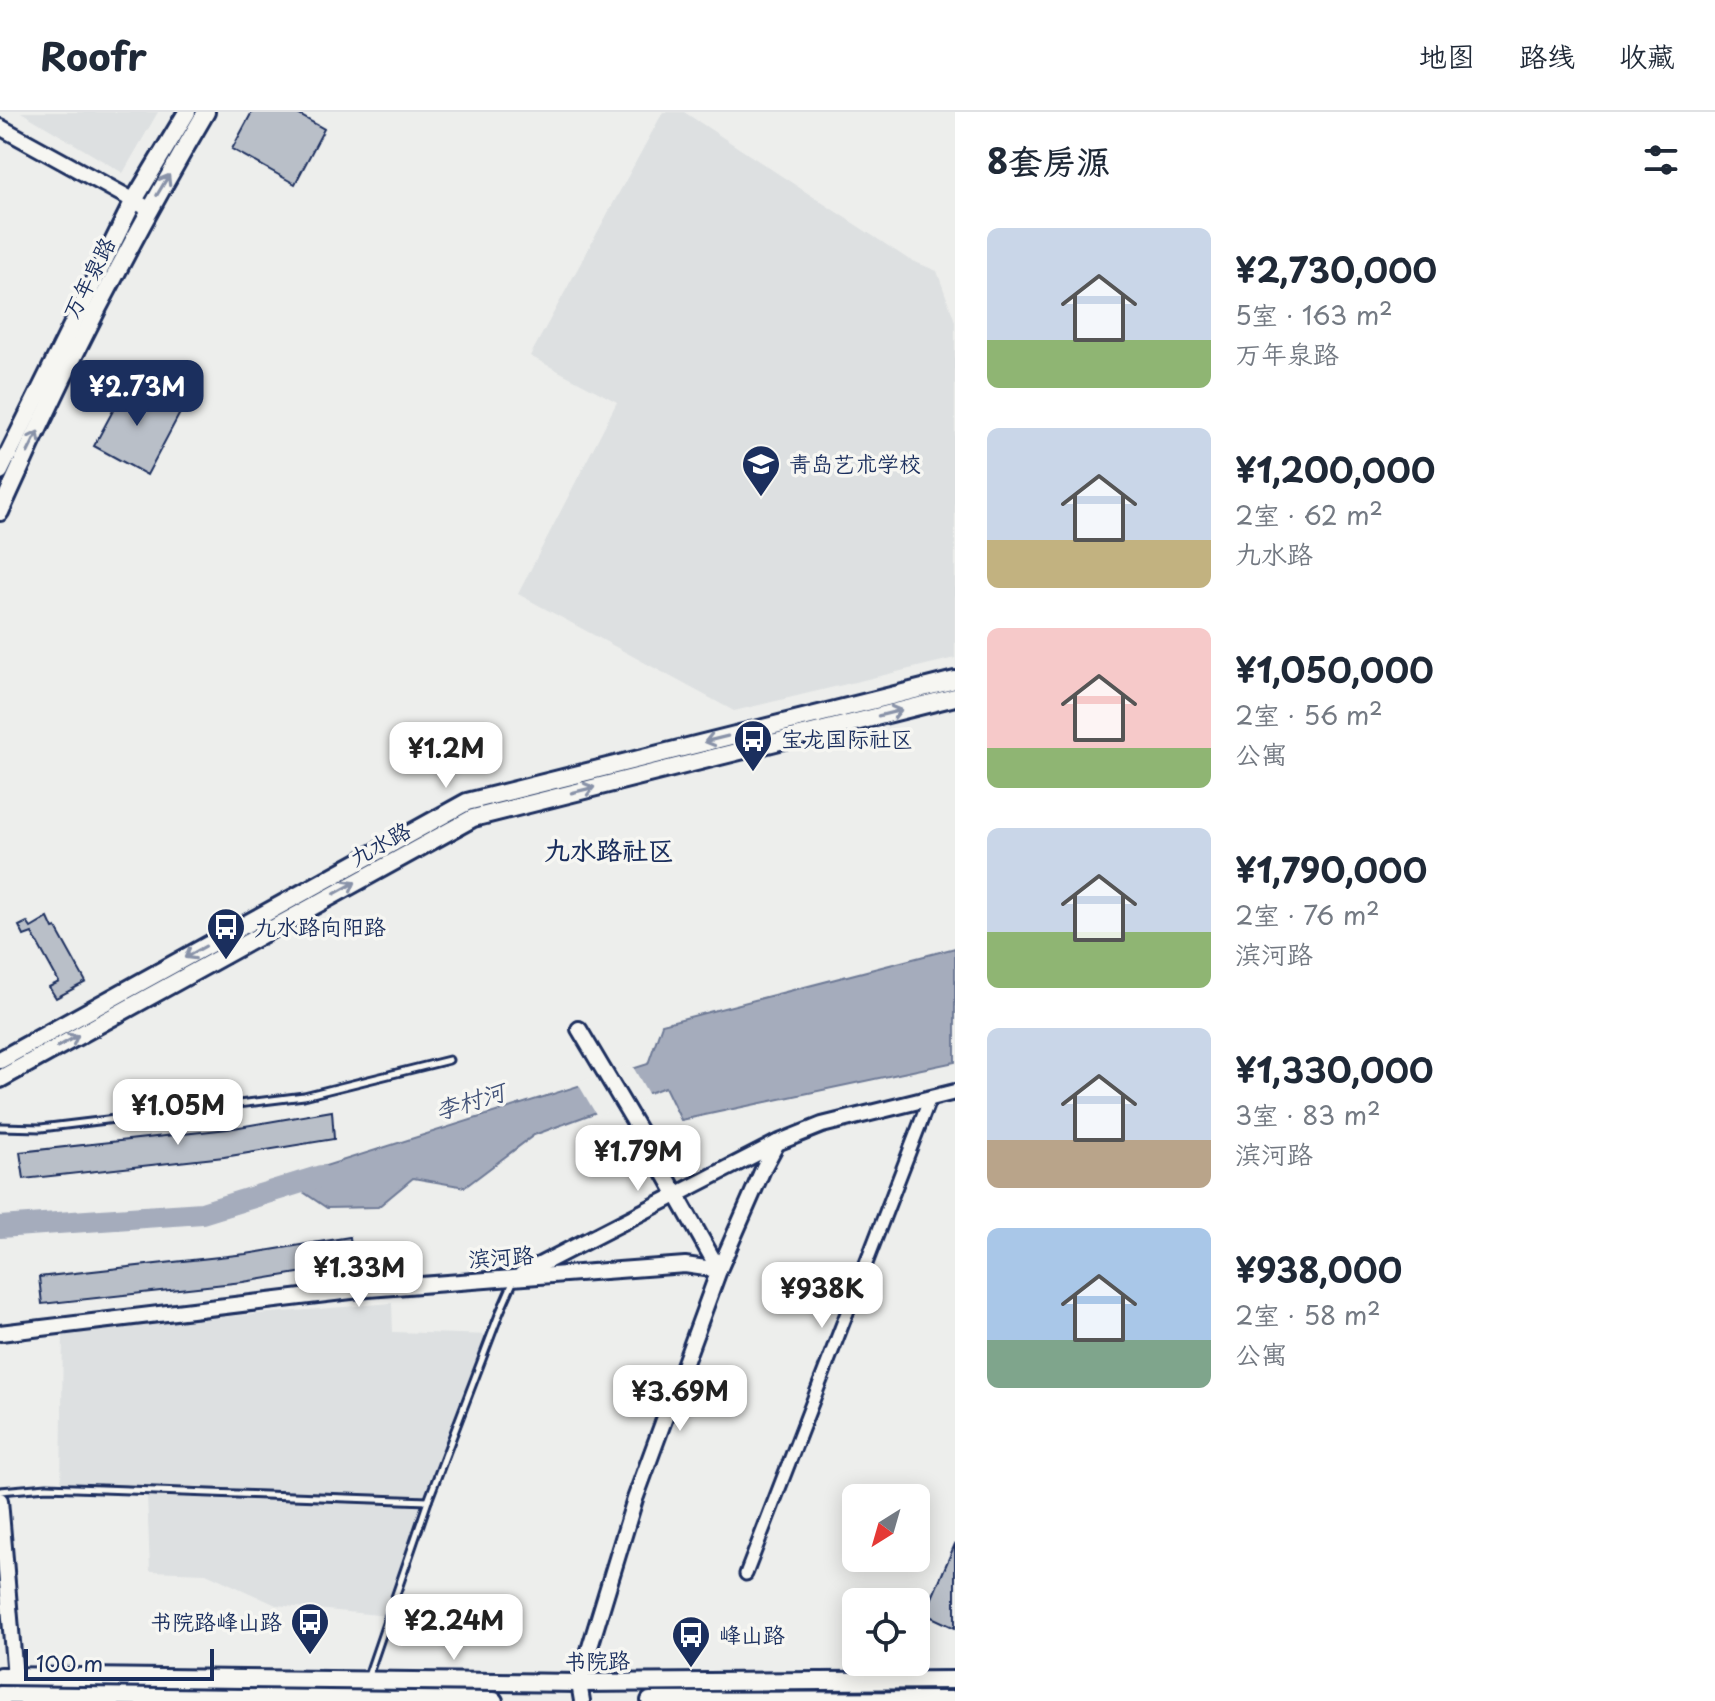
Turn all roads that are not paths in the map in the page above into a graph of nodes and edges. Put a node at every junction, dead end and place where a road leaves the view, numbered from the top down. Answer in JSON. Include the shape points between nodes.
{"nodes":[{"id":1,"x":187,"y":112,"type":"edge"},
{"id":2,"x":206,"y":112,"type":"edge"},
{"id":3,"x":0,"y":127,"type":"edge"},
{"id":4,"x":141,"y":206,"type":"junction"},
{"id":5,"x":0,"y":471,"type":"edge"},
{"id":6,"x":0,"y":512,"type":"edge"},
{"id":7,"x":955,"y":680,"type":"edge"},
{"id":8,"x":955,"y":697,"type":"edge"},
{"id":9,"x":579,"y":1029,"type":"dead end"},
{"id":10,"x":0,"y":1060,"type":"edge"},
{"id":11,"x":449,"y":1060,"type":"dead end"},
{"id":12,"x":0,"y":1079,"type":"edge"},
{"id":13,"x":955,"y":1092,"type":"edge"},
{"id":14,"x":930,"y":1098,"type":"junction"},
{"id":15,"x":0,"y":1127,"type":"edge"},
{"id":16,"x":777,"y":1143,"type":"junction"},
{"id":17,"x":677,"y":1195,"type":"junction"},
{"id":18,"x":719,"y":1270,"type":"junction"},
{"id":19,"x":516,"y":1277,"type":"junction"},
{"id":20,"x":0,"y":1333,"type":"edge"},
{"id":21,"x":0,"y":1491,"type":"edge"},
{"id":22,"x":0,"y":1500,"type":"edge"},
{"id":23,"x":428,"y":1501,"type":"junction"},
{"id":24,"x":746,"y":1574,"type":"dead end"},
{"id":25,"x":7,"y":1676,"type":"edge"},
{"id":26,"x":893,"y":1680,"type":"junction"},
{"id":27,"x":955,"y":1680,"type":"edge"},
{"id":28,"x":367,"y":1681,"type":"junction"},
{"id":29,"x":579,"y":1683,"type":"junction"},
{"id":30,"x":8,"y":1695,"type":"edge"},
{"id":31,"x":247,"y":1700,"type":"edge"},
{"id":32,"x":884,"y":1700,"type":"edge"},
{"id":33,"x":955,"y":1700,"type":"edge"},
{"id":34,"x":494,"y":1701,"type":"edge"},
{"id":35,"x":582,"y":1701,"type":"edge"},
{"id":36,"x":650,"y":1701,"type":"edge"}],
"edges":[{"from":1,"to":4,"type":"main road","name":"万年泉路"},
{"from":4,"to":2,"type":"main road","name":"万年泉路","one_way":true},
{"from":3,"to":4,"type":"street"},
{"from":4,"to":5,"type":"main road","name":"万年泉路"},
{"from":6,"to":4,"type":"main road","name":"万年泉路","one_way":true},
{"from":7,"to":10,"type":"main road","name":"九水路","one_way":true,"via":[[467,802]]},
{"from":12,"to":8,"type":"main road","name":"九水路","one_way":true,"via":[[473,818]]},
{"from":9,"to":17,"type":"street"},
{"from":11,"to":15,"type":"lane","via":[[304,1096],[41,1128]]},
{"from":13,"to":14,"type":"street"},
{"from":14,"to":16,"type":"street","via":[[822,1125]]},
{"from":14,"to":24,"type":"street"},
{"from":16,"to":17,"type":"street"},
{"from":16,"to":18,"type":"street"},
{"from":17,"to":18,"type":"street"},
{"from":17,"to":19,"type":"street"},
{"from":18,"to":19,"type":"street","name":"滨河路","via":[[685,1265]]},
{"from":18,"to":29,"type":"street","via":[[635,1499]]},
{"from":19,"to":20,"type":"street","name":"滨河路","via":[[368,1289]]},
{"from":19,"to":23,"type":"lane"},
{"from":21,"to":23,"type":"lane","via":[[47,1487]]},
{"from":22,"to":25,"type":"street"},
{"from":23,"to":28,"type":"lane"},
{"from":25,"to":28,"type":"main road","name":"书院路"},
{"from":25,"to":30,"type":"main road"},
{"from":26,"to":27,"type":"main road","name":"书院路"},
{"from":26,"to":29,"type":"main road","name":"书院路"},
{"from":26,"to":32,"type":"street"},
{"from":28,"to":29,"type":"main road","name":"书院路"},
{"from":29,"to":35,"type":"street"},
{"from":30,"to":31,"type":"main road"},
{"from":31,"to":34,"type":"main road"},
{"from":32,"to":33,"type":"main road"},
{"from":32,"to":36,"type":"main road"}]}
